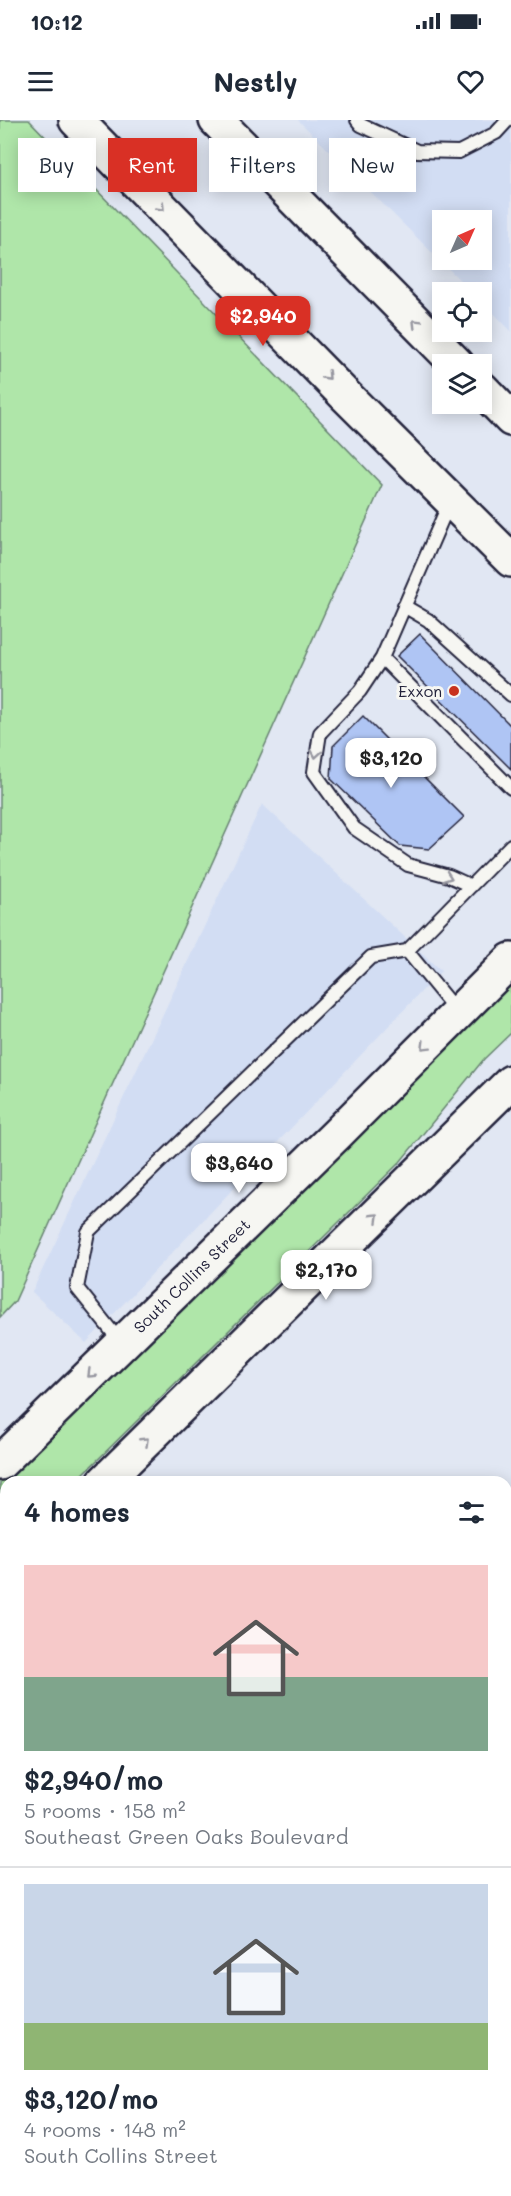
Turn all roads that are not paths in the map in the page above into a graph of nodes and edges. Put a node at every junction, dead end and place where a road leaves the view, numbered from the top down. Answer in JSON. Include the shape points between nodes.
{"nodes":[{"id":1,"x":76,"y":120,"type":"edge"},
{"id":2,"x":216,"y":120,"type":"edge"},
{"id":3,"x":357,"y":120,"type":"edge"},
{"id":4,"x":508,"y":120,"type":"edge"},
{"id":5,"x":447,"y":354,"type":"edge"},
{"id":6,"x":492,"y":399,"type":"edge"},
{"id":7,"x":511,"y":419,"type":"edge"},
{"id":8,"x":451,"y":500,"type":"junction"},
{"id":9,"x":511,"y":560,"type":"edge"},
{"id":10,"x":404,"y":606,"type":"junction"},
{"id":11,"x":382,"y":658,"type":"junction"},
{"id":12,"x":511,"y":695,"type":"edge"},
{"id":13,"x":511,"y":788,"type":"edge"},
{"id":14,"x":511,"y":845,"type":"edge"},
{"id":15,"x":471,"y":886,"type":"junction"},
{"id":16,"x":407,"y":951,"type":"junction"},
{"id":17,"x":511,"y":960,"type":"edge"},
{"id":18,"x":458,"y":1014,"type":"junction"},
{"id":19,"x":511,"y":1082,"type":"edge"},
{"id":20,"x":122,"y":1344,"type":"junction"},
{"id":21,"x":0,"y":1463,"type":"edge"},
{"id":22,"x":110,"y":1476,"type":"edge"}],
"edges":[{"from":1,"to":8,"type":"main road","one_way":true},
{"from":5,"to":2,"type":"main road","one_way":true},
{"from":3,"to":4,"type":"lane","via":[[417,151],[459,152],[496,133]]},
{"from":6,"to":7,"type":"main road"},
{"from":8,"to":9,"type":"main road"},
{"from":8,"to":10,"type":"lane"},
{"from":10,"to":11,"type":"lane"},
{"from":10,"to":12,"type":"lane","via":[[428,620]]},
{"from":11,"to":13,"type":"lane"},
{"from":11,"to":15,"type":"lane","one_way":true,"via":[[360,691],[320,733],[314,771],[354,828],[408,865]]},
{"from":14,"to":15,"type":"lane"},
{"from":15,"to":16,"type":"lane"},
{"from":16,"to":18,"type":"lane"},
{"from":16,"to":20,"type":"lane","via":[[371,957],[88,1232],[77,1288]]},
{"from":17,"to":18,"type":"main road","name":"South Collins Street"},
{"from":18,"to":20,"type":"main road","name":"South Collins Street","one_way":true},
{"from":22,"to":19,"type":"main road","one_way":true},
{"from":20,"to":21,"type":"main road","name":"South Collins Street","one_way":true}]}
